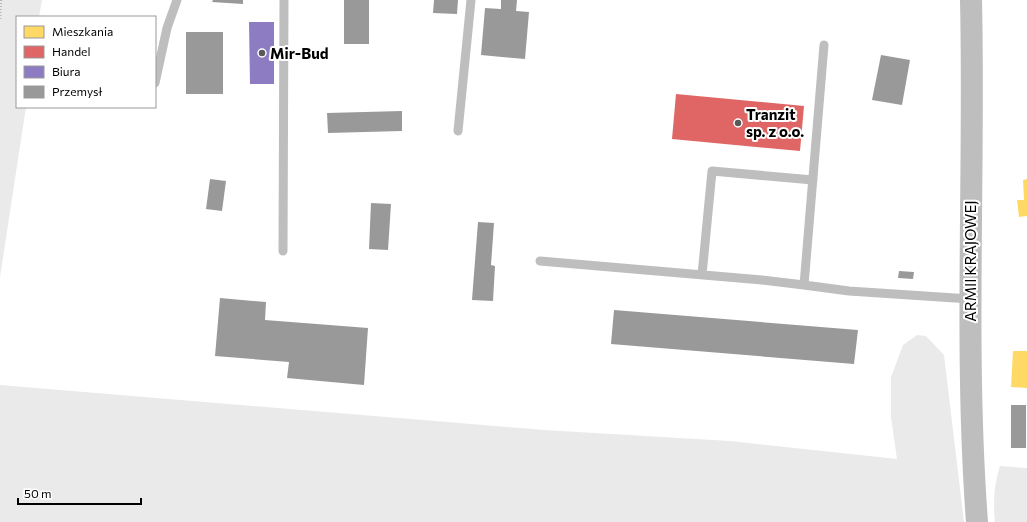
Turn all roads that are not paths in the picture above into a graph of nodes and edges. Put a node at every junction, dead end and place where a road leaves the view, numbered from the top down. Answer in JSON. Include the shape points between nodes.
{"nodes":[{"id":1,"x":177,"y":0,"type":"edge"},
{"id":2,"x":284,"y":0,"type":"edge"},
{"id":3,"x":471,"y":0,"type":"edge"},
{"id":4,"x":971,"y":0,"type":"edge"},
{"id":5,"x":824,"y":45,"type":"dead end"},
{"id":6,"x":156,"y":78,"type":"edge"},
{"id":7,"x":458,"y":131,"type":"dead end"},
{"id":8,"x":813,"y":180,"type":"junction"},
{"id":9,"x":283,"y":251,"type":"dead end"},
{"id":10,"x":540,"y":262,"type":"dead end"},
{"id":11,"x":702,"y":275,"type":"junction"},
{"id":12,"x":804,"y":285,"type":"junction"},
{"id":13,"x":970,"y":299,"type":"junction"},
{"id":14,"x":977,"y":522,"type":"edge"}],
"edges":[{"from":1,"to":6,"type":"lane","via":[[167,28]]},
{"from":2,"to":9,"type":"lane"},
{"from":3,"to":7,"type":"lane"},
{"from":4,"to":13,"type":"street","name":"ARMII KRAJOWEJ"},
{"from":5,"to":8,"type":"lane"},
{"from":8,"to":11,"type":"lane","via":[[712,171]]},
{"from":8,"to":12,"type":"lane"},
{"from":10,"to":11,"type":"lane"},
{"from":11,"to":12,"type":"lane"},
{"from":12,"to":13,"type":"lane","via":[[849,291]]},
{"from":13,"to":14,"type":"street","name":"ARMII KRAJOWEJ","via":[[972,452]]}]}
